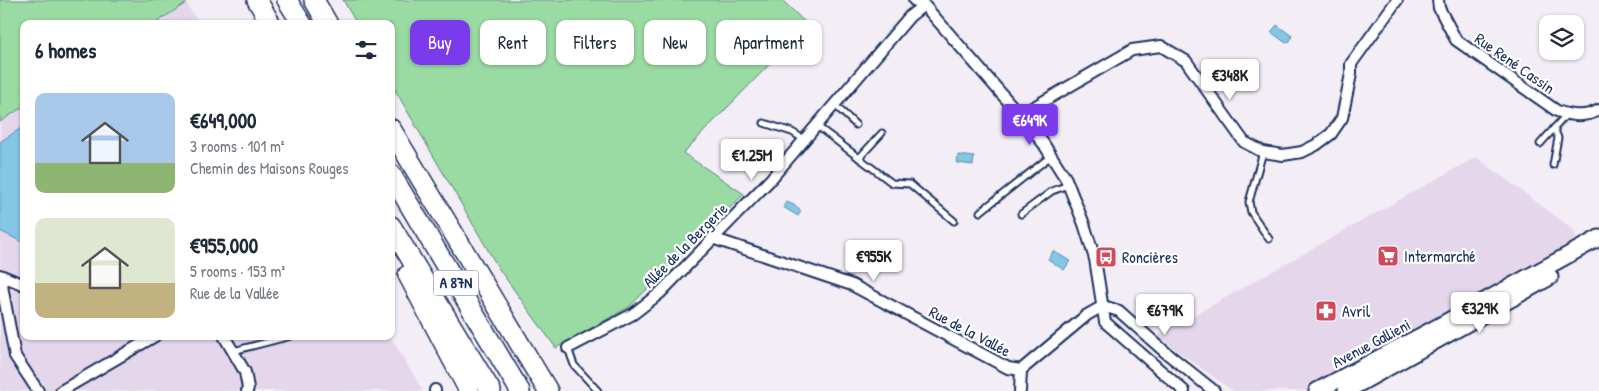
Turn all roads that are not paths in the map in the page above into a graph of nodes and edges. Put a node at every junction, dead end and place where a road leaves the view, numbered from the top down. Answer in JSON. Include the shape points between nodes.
{"nodes":[{"id":1,"x":257,"y":0,"type":"edge"},
{"id":2,"x":288,"y":0,"type":"edge"},
{"id":3,"x":314,"y":0,"type":"edge"},
{"id":4,"x":914,"y":0,"type":"edge"},
{"id":5,"x":1397,"y":0,"type":"edge"},
{"id":6,"x":1438,"y":0,"type":"edge"},
{"id":7,"x":924,"y":3,"type":"edge"},
{"id":8,"x":269,"y":20,"type":"edge"},
{"id":9,"x":300,"y":20,"type":"edge"},
{"id":10,"x":326,"y":20,"type":"edge"},
{"id":11,"x":835,"y":105,"type":"junction"},
{"id":12,"x":1599,"y":110,"type":"edge"},
{"id":13,"x":1020,"y":114,"type":"junction"},
{"id":14,"x":1566,"y":114,"type":"junction"},
{"id":15,"x":764,"y":123,"type":"dead end"},
{"id":16,"x":817,"y":126,"type":"junction"},
{"id":17,"x":856,"y":126,"type":"dead end"},
{"id":18,"x":1554,"y":128,"type":"junction"},
{"id":19,"x":882,"y":133,"type":"dead end"},
{"id":20,"x":395,"y":136,"type":"edge"},
{"id":21,"x":806,"y":140,"type":"junction"},
{"id":22,"x":1540,"y":144,"type":"dead end"},
{"id":23,"x":1263,"y":152,"type":"junction"},
{"id":24,"x":1051,"y":156,"type":"junction"},
{"id":25,"x":859,"y":158,"type":"junction"},
{"id":26,"x":1553,"y":165,"type":"dead end"},
{"id":27,"x":395,"y":181,"type":"edge"},
{"id":28,"x":1068,"y":185,"type":"junction"},
{"id":29,"x":980,"y":212,"type":"dead end"},
{"id":30,"x":1021,"y":214,"type":"dead end"},
{"id":31,"x":954,"y":221,"type":"dead end"},
{"id":32,"x":395,"y":233,"type":"edge"},
{"id":33,"x":712,"y":238,"type":"junction"},
{"id":34,"x":1269,"y":239,"type":"dead end"},
{"id":35,"x":1596,"y":243,"type":"edge"},
{"id":36,"x":395,"y":248,"type":"edge"},
{"id":37,"x":2,"y":276,"type":"edge"},
{"id":38,"x":20,"y":283,"type":"edge"},
{"id":39,"x":1103,"y":306,"type":"junction"},
{"id":40,"x":148,"y":340,"type":"edge"},
{"id":41,"x":226,"y":340,"type":"edge"},
{"id":42,"x":276,"y":340,"type":"edge"},
{"id":43,"x":568,"y":348,"type":"joint"},
{"id":44,"x":233,"y":351,"type":"junction"},
{"id":45,"x":1021,"y":370,"type":"junction"},
{"id":46,"x":1351,"y":386,"type":"edge"},
{"id":47,"x":38,"y":391,"type":"edge"},
{"id":48,"x":61,"y":391,"type":"edge"},
{"id":49,"x":247,"y":391,"type":"edge"},
{"id":50,"x":469,"y":391,"type":"edge"},
{"id":51,"x":491,"y":391,"type":"edge"},
{"id":52,"x":520,"y":391,"type":"edge"},
{"id":53,"x":548,"y":391,"type":"edge"},
{"id":54,"x":598,"y":391,"type":"edge"},
{"id":55,"x":1020,"y":391,"type":"edge"},
{"id":56,"x":1184,"y":391,"type":"edge"},
{"id":57,"x":1214,"y":391,"type":"edge"},
{"id":58,"x":1317,"y":391,"type":"edge"}],
"edges":[{"from":1,"to":8,"type":"highway"},
{"from":2,"to":9,"type":"highway"},
{"from":3,"to":10,"type":"highway"},
{"from":4,"to":7,"type":"street"},
{"from":5,"to":23,"type":"street","via":[[1351,64],[1342,118],[1331,134],[1302,152],[1283,155]]},
{"from":6,"to":14,"type":"street","name":"Rue René Cassin","via":[[1456,40]]},
{"from":7,"to":11,"type":"street","name":"Allée de la Bergerie"},
{"from":7,"to":13,"type":"street"},
{"from":11,"to":16,"type":"street","name":"Allée de la Bergerie"},
{"from":11,"to":17,"type":"lane"},
{"from":12,"to":14,"type":"street","via":[[1592,114]]},
{"from":13,"to":23,"type":"street","via":[[1132,50],[1161,46],[1186,61],[1244,142]]},
{"from":13,"to":24,"type":"street"},
{"from":14,"to":18,"type":"lane"},
{"from":15,"to":21,"type":"lane"},
{"from":16,"to":21,"type":"street","name":"Allée de la Bergerie"},
{"from":16,"to":25,"type":"lane"},
{"from":18,"to":22,"type":"lane"},
{"from":18,"to":26,"type":"lane","via":[[1558,138]]},
{"from":19,"to":25,"type":"lane"},
{"from":20,"to":53,"type":"highway"},
{"from":21,"to":33,"type":"street","name":"Allée de la Bergerie"},
{"from":23,"to":34,"type":"lane","via":[[1248,202]]},
{"from":24,"to":28,"type":"street"},
{"from":24,"to":29,"type":"lane"},
{"from":25,"to":31,"type":"lane","via":[[892,183],[910,184]]},
{"from":27,"to":52,"type":"highway","number":"A 87N"},
{"from":28,"to":30,"type":"lane","via":[[1052,191]]},
{"from":28,"to":39,"type":"street","via":[[1095,259]]},
{"from":32,"to":51,"type":"highway","number":"A 87N"},
{"from":33,"to":43,"type":"street","name":"Allée de la Bergerie","via":[[660,293],[633,314]]},
{"from":33,"to":45,"type":"street","name":"Rue de la Vallée","via":[[852,285],[1008,368]]},
{"from":35,"to":46,"type":"main road","name":"Avenue Gallieni","via":[[1540,271]]},
{"from":35,"to":46,"type":"main road","name":"Avenue Gallieni","via":[[1462,327]]},
{"from":36,"to":50,"type":"highway"},
{"from":37,"to":38,"type":"street"},
{"from":37,"to":47,"type":"street","via":[[15,356]]},
{"from":39,"to":45,"type":"street","via":[[1086,315]]},
{"from":39,"to":56,"type":"street","via":[[1105,322]]},
{"from":39,"to":57,"type":"street","via":[[1119,311]]},
{"from":40,"to":48,"type":"street"},
{"from":41,"to":44,"type":"street"},
{"from":42,"to":44,"type":"lane"},
{"from":43,"to":54,"type":"lane","via":[[574,365]]},
{"from":44,"to":49,"type":"street","via":[[245,372]]},
{"from":45,"to":55,"type":"street"},
{"from":46,"to":58,"type":"main road","name":"Avenue Gallieni"}]}
